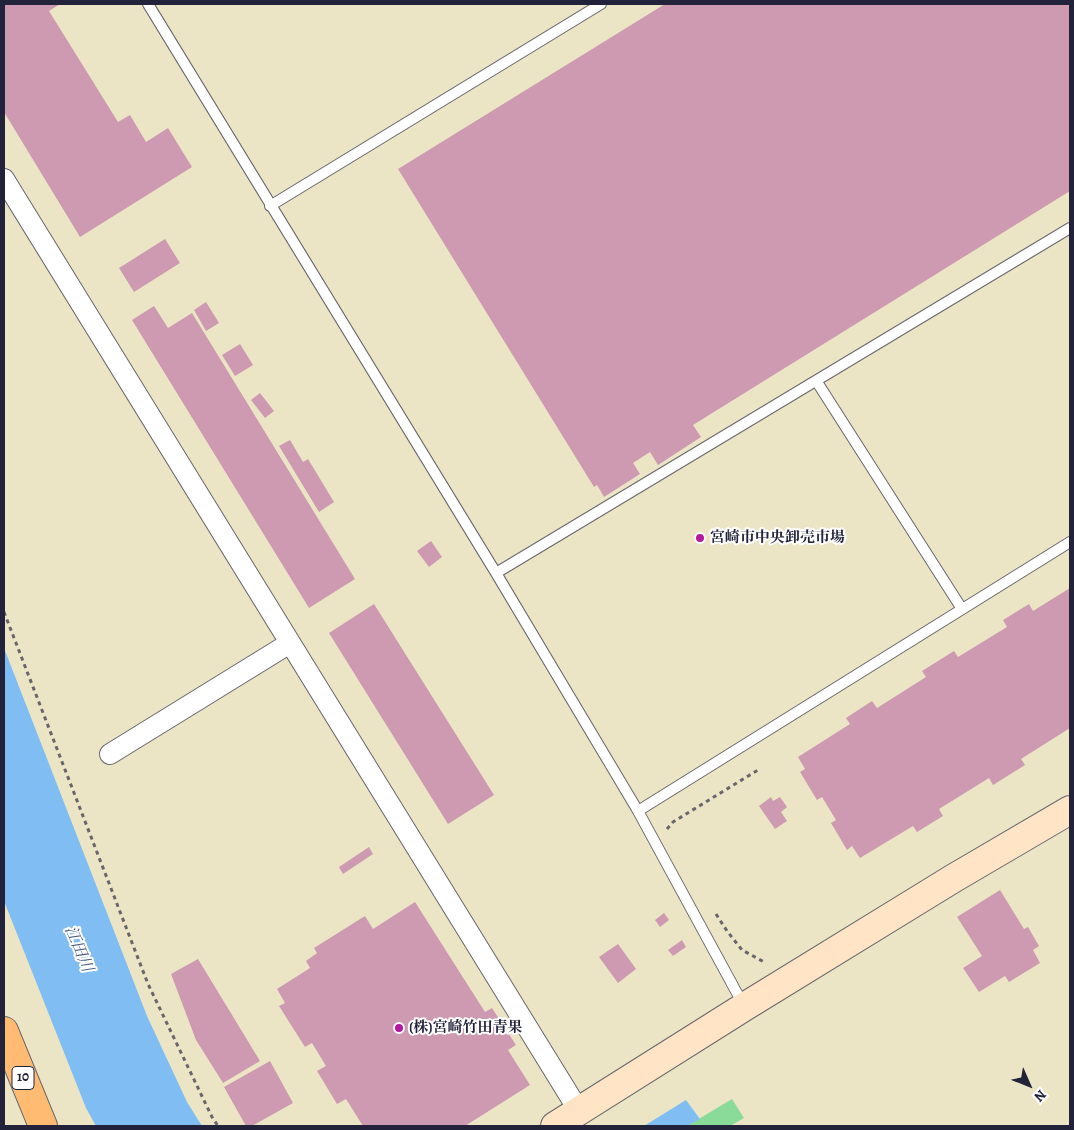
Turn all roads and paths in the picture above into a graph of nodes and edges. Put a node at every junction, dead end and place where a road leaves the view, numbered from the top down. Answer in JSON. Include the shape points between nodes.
{"nodes":[{"id":1,"x":148,"y":4,"type":"edge"},
{"id":2,"x":601,"y":4,"type":"edge"},
{"id":3,"x":589,"y":7,"type":"edge"},
{"id":4,"x":4,"y":178,"type":"edge"},
{"id":5,"x":270,"y":206,"type":"junction"},
{"id":6,"x":1070,"y":228,"type":"edge"},
{"id":7,"x":817,"y":382,"type":"junction"},
{"id":8,"x":1070,"y":542,"type":"edge"},
{"id":9,"x":496,"y":573,"type":"junction"},
{"id":10,"x":962,"y":609,"type":"junction"},
{"id":11,"x":4,"y":612,"type":"edge"},
{"id":12,"x":290,"y":643,"type":"junction"},
{"id":13,"x":110,"y":754,"type":"dead end"},
{"id":14,"x":758,"y":770,"type":"dead end"},
{"id":15,"x":1070,"y":810,"type":"edge"},
{"id":16,"x":638,"y":811,"type":"junction"},
{"id":17,"x":665,"y":831,"type":"dead end"},
{"id":18,"x":711,"y":906,"type":"dead end"},
{"id":19,"x":767,"y":963,"type":"dead end"},
{"id":20,"x":744,"y":1007,"type":"junction"},
{"id":21,"x":4,"y":1031,"type":"edge"},
{"id":22,"x":579,"y":1111,"type":"junction"},
{"id":23,"x":42,"y":1126,"type":"edge"},
{"id":24,"x":218,"y":1126,"type":"edge"},
{"id":25,"x":555,"y":1126,"type":"edge"}],
"edges":[{"from":1,"to":5,"type":"lane"},
{"from":2,"to":3,"type":"lane"},
{"from":3,"to":5,"type":"lane"},
{"from":4,"to":12,"type":"street"},
{"from":5,"to":9,"type":"lane"},
{"from":6,"to":7,"type":"lane"},
{"from":7,"to":9,"type":"lane"},
{"from":7,"to":10,"type":"lane"},
{"from":8,"to":10,"type":"lane"},
{"from":9,"to":16,"type":"lane"},
{"from":10,"to":16,"type":"lane"},
{"from":11,"to":24,"type":"path","via":[[148,984]]},
{"from":12,"to":13,"type":"street"},
{"from":12,"to":22,"type":"street"},
{"from":14,"to":17,"type":"path","via":[[673,822]]},
{"from":15,"to":20,"type":"street"},
{"from":16,"to":20,"type":"lane"},
{"from":18,"to":19,"type":"path","via":[[742,950]]},
{"from":20,"to":22,"type":"street"},
{"from":21,"to":23,"type":"main road","number":"10"},
{"from":22,"to":25,"type":"street"}]}
